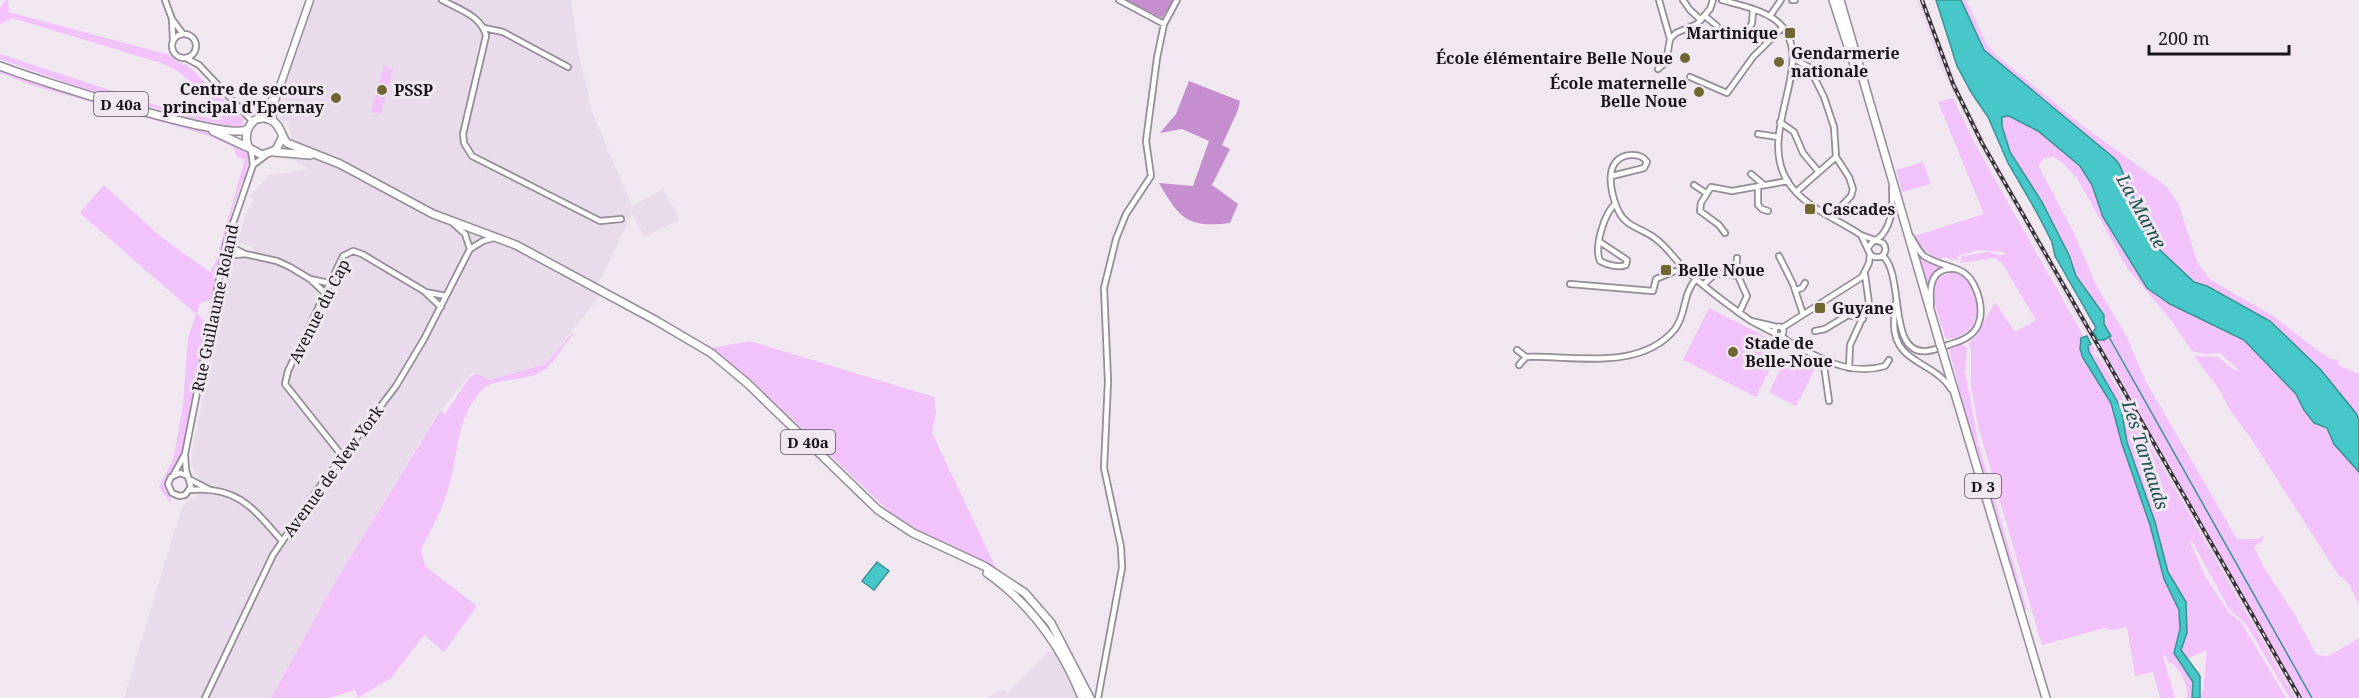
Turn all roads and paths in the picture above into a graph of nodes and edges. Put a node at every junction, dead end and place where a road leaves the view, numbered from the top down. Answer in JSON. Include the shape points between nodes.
{"nodes":[{"id":1,"x":165,"y":0,"type":"edge"},
{"id":2,"x":310,"y":0,"type":"edge"},
{"id":3,"x":442,"y":0,"type":"edge"},
{"id":4,"x":1119,"y":0,"type":"edge"},
{"id":5,"x":1177,"y":0,"type":"edge"},
{"id":6,"x":1659,"y":0,"type":"edge"},
{"id":7,"x":1683,"y":0,"type":"edge"},
{"id":8,"x":1713,"y":0,"type":"edge"},
{"id":9,"x":1723,"y":0,"type":"edge"},
{"id":10,"x":1781,"y":0,"type":"edge"},
{"id":11,"x":1833,"y":0,"type":"edge"},
{"id":12,"x":1840,"y":0,"type":"edge"},
{"id":13,"x":1753,"y":10,"type":"junction"},
{"id":14,"x":1770,"y":16,"type":"junction"},
{"id":15,"x":1703,"y":18,"type":"junction"},
{"id":16,"x":172,"y":19,"type":"junction"},
{"id":17,"x":1164,"y":24,"type":"junction"},
{"id":18,"x":1717,"y":26,"type":"dead end"},
{"id":19,"x":1783,"y":27,"type":"junction"},
{"id":20,"x":484,"y":28,"type":"junction"},
{"id":21,"x":183,"y":34,"type":"junction"},
{"id":22,"x":1744,"y":38,"type":"dead end"},
{"id":23,"x":1670,"y":39,"type":"junction"},
{"id":24,"x":173,"y":40,"type":"junction"},
{"id":25,"x":195,"y":50,"type":"junction"},
{"id":26,"x":186,"y":58,"type":"junction"},
{"id":27,"x":1794,"y":59,"type":"junction"},
{"id":28,"x":199,"y":65,"type":"junction"},
{"id":29,"x":0,"y":66,"type":"edge"},
{"id":30,"x":568,"y":67,"type":"dead end"},
{"id":31,"x":1658,"y":69,"type":"dead end"},
{"id":32,"x":1690,"y":77,"type":"dead end"},
{"id":33,"x":278,"y":89,"type":"junction"},
{"id":34,"x":261,"y":119,"type":"junction"},
{"id":35,"x":253,"y":122,"type":"junction"},
{"id":36,"x":273,"y":122,"type":"junction"},
{"id":37,"x":1780,"y":122,"type":"junction"},
{"id":38,"x":200,"y":126,"type":"junction"},
{"id":39,"x":246,"y":130,"type":"junction"},
{"id":40,"x":1758,"y":134,"type":"dead end"},
{"id":41,"x":1778,"y":137,"type":"junction"},
{"id":42,"x":282,"y":138,"type":"junction"},
{"id":43,"x":1879,"y":138,"type":"junction"},
{"id":44,"x":250,"y":149,"type":"junction"},
{"id":45,"x":274,"y":152,"type":"junction"},
{"id":46,"x":266,"y":155,"type":"junction"},
{"id":47,"x":319,"y":156,"type":"junction"},
{"id":48,"x":1836,"y":157,"type":"junction"},
{"id":49,"x":253,"y":165,"type":"junction"},
{"id":50,"x":1818,"y":171,"type":"junction"},
{"id":51,"x":1751,"y":174,"type":"dead end"},
{"id":52,"x":1612,"y":177,"type":"junction"},
{"id":53,"x":1892,"y":181,"type":"junction"},
{"id":54,"x":1788,"y":182,"type":"junction"},
{"id":55,"x":1694,"y":185,"type":"dead end"},
{"id":56,"x":1761,"y":186,"type":"junction"},
{"id":57,"x":1796,"y":192,"type":"junction"},
{"id":58,"x":1706,"y":193,"type":"junction"},
{"id":59,"x":1616,"y":204,"type":"junction"},
{"id":60,"x":1768,"y":211,"type":"dead end"},
{"id":61,"x":1831,"y":216,"type":"junction"},
{"id":62,"x":446,"y":219,"type":"junction"},
{"id":63,"x":621,"y":219,"type":"dead end"},
{"id":64,"x":1905,"y":227,"type":"junction"},
{"id":65,"x":1725,"y":233,"type":"dead end"},
{"id":66,"x":1861,"y":236,"type":"junction"},
{"id":67,"x":500,"y":238,"type":"junction"},
{"id":68,"x":1874,"y":241,"type":"junction"},
{"id":69,"x":1600,"y":242,"type":"junction"},
{"id":70,"x":226,"y":244,"type":"junction"},
{"id":71,"x":470,"y":249,"type":"junction"},
{"id":72,"x":1869,"y":251,"type":"junction"},
{"id":73,"x":246,"y":254,"type":"junction"},
{"id":74,"x":224,"y":256,"type":"junction"},
{"id":75,"x":1779,"y":256,"type":"dead end"},
{"id":76,"x":1883,"y":256,"type":"junction"},
{"id":77,"x":1737,"y":258,"type":"dead end"},
{"id":78,"x":1675,"y":272,"type":"dead end"},
{"id":79,"x":1965,"y":272,"type":"junction"},
{"id":80,"x":1865,"y":274,"type":"junction"},
{"id":81,"x":1736,"y":275,"type":"junction"},
{"id":82,"x":310,"y":279,"type":"junction"},
{"id":83,"x":1696,"y":279,"type":"junction"},
{"id":84,"x":329,"y":283,"type":"junction"},
{"id":85,"x":1804,"y":283,"type":"dead end"},
{"id":86,"x":1570,"y":284,"type":"dead end"},
{"id":87,"x":1704,"y":285,"type":"junction"},
{"id":88,"x":1796,"y":290,"type":"junction"},
{"id":89,"x":424,"y":291,"type":"junction"},
{"id":90,"x":325,"y":293,"type":"junction"},
{"id":91,"x":446,"y":296,"type":"junction"},
{"id":92,"x":1897,"y":299,"type":"junction"},
{"id":93,"x":441,"y":307,"type":"junction"},
{"id":94,"x":1739,"y":313,"type":"junction"},
{"id":95,"x":1803,"y":314,"type":"junction"},
{"id":96,"x":1933,"y":318,"type":"junction"},
{"id":97,"x":1863,"y":319,"type":"junction"},
{"id":98,"x":1751,"y":321,"type":"junction"},
{"id":99,"x":1780,"y":327,"type":"junction"},
{"id":100,"x":1815,"y":331,"type":"dead end"},
{"id":101,"x":1778,"y":335,"type":"junction"},
{"id":102,"x":1517,"y":350,"type":"dead end"},
{"id":103,"x":1526,"y":357,"type":"junction"},
{"id":104,"x":1823,"y":359,"type":"junction"},
{"id":105,"x":1889,"y":360,"type":"dead end"},
{"id":106,"x":1519,"y":365,"type":"dead end"},
{"id":107,"x":1849,"y":368,"type":"junction"},
{"id":108,"x":1957,"y":399,"type":"junction"},
{"id":109,"x":1829,"y":401,"type":"dead end"},
{"id":110,"x":185,"y":454,"type":"junction"},
{"id":111,"x":343,"y":456,"type":"junction"},
{"id":112,"x":174,"y":474,"type":"junction"},
{"id":113,"x":189,"y":477,"type":"junction"},
{"id":114,"x":190,"y":490,"type":"junction"},
{"id":115,"x":210,"y":490,"type":"junction"},
{"id":116,"x":282,"y":541,"type":"junction"},
{"id":117,"x":965,"y":558,"type":"junction"},
{"id":118,"x":205,"y":698,"type":"edge"},
{"id":119,"x":1083,"y":698,"type":"edge"},
{"id":120,"x":1090,"y":698,"type":"edge"},
{"id":121,"x":1098,"y":698,"type":"edge"},
{"id":122,"x":2046,"y":698,"type":"edge"}],
"edges":[{"from":1,"to":16,"type":"street"},
{"from":2,"to":33,"type":"street"},
{"from":3,"to":20,"type":"street","via":[[473,17]]},
{"from":4,"to":17,"type":"street"},
{"from":5,"to":17,"type":"street"},
{"from":6,"to":23,"type":"street"},
{"from":7,"to":15,"type":"street"},
{"from":8,"to":15,"type":"street"},
{"from":9,"to":13,"type":"street"},
{"from":10,"to":14,"type":"street"},
{"from":11,"to":43,"type":"main road","number":"D 3"},
{"from":12,"to":43,"type":"main road","number":"D 3"},
{"from":13,"to":14,"type":"street"},
{"from":13,"to":22,"type":"street","via":[[1752,23]]},
{"from":14,"to":19,"type":"street"},
{"from":15,"to":18,"type":"street"},
{"from":15,"to":23,"type":"street"},
{"from":16,"to":21,"type":"street"},
{"from":16,"to":24,"type":"street"},
{"from":17,"to":121,"type":"street","via":[[1147,132],[1149,180],[1126,214],[1104,288],[1108,381],[1105,478],[1122,568]]},
{"from":19,"to":27,"type":"street","via":[[1791,41]]},
{"from":19,"to":32,"type":"street","via":[[1753,57],[1727,93]]},
{"from":20,"to":30,"type":"street","via":[[503,32]]},
{"from":20,"to":63,"type":"street","via":[[486,36],[463,134],[467,150],[600,221]]},
{"from":21,"to":24,"type":"street"},
{"from":21,"to":25,"type":"street","via":[[194,39]]},
{"from":23,"to":31,"type":"street","via":[[1666,62]]},
{"from":24,"to":26,"type":"street","via":[[173,51]]},
{"from":25,"to":26,"type":"street"},
{"from":25,"to":28,"type":"street"},
{"from":26,"to":28,"type":"street"},
{"from":27,"to":37,"type":"street"},
{"from":27,"to":48,"type":"street","via":[[1809,67],[1826,101],[1835,131]]},
{"from":28,"to":35,"type":"street"},
{"from":29,"to":38,"type":"main road","number":"D 40a"},
{"from":33,"to":34,"type":"street"},
{"from":33,"to":36,"type":"street"},
{"from":34,"to":35,"type":"main road"},
{"from":34,"to":36,"type":"main road"},
{"from":35,"to":39,"type":"main road"},
{"from":36,"to":42,"type":"main road"},
{"from":37,"to":41,"type":"street"},
{"from":37,"to":50,"type":"street","via":[[1794,132],[1803,153]]},
{"from":38,"to":39,"type":"main road","number":"D 40a"},
{"from":38,"to":44,"type":"main road","number":"D 40a"},
{"from":39,"to":44,"type":"main road"},
{"from":40,"to":41,"type":"street"},
{"from":41,"to":54,"type":"street","via":[[1779,161]]},
{"from":42,"to":45,"type":"main road"},
{"from":42,"to":47,"type":"main road","number":"D 40a"},
{"from":43,"to":53,"type":"main road","number":"D 3"},
{"from":44,"to":46,"type":"main road"},
{"from":44,"to":49,"type":"street"},
{"from":45,"to":46,"type":"main road"},
{"from":45,"to":47,"type":"main road","number":"D 40a"},
{"from":46,"to":49,"type":"street"},
{"from":47,"to":62,"type":"main road","number":"D 40a"},
{"from":48,"to":50,"type":"street"},
{"from":48,"to":61,"type":"street","via":[[1853,192]]},
{"from":49,"to":70,"type":"street","name":"Rue Guillaume Roland"},
{"from":50,"to":57,"type":"street"},
{"from":51,"to":56,"type":"street"},
{"from":52,"to":52,"type":"street","via":[[1620,159],[1638,154],[1647,162],[1640,170]]},
{"from":52,"to":59,"type":"street"},
{"from":53,"to":64,"type":"main road","number":"D 3"},
{"from":53,"to":68,"type":"street","via":[[1890,219],[1884,233]]},
{"from":54,"to":56,"type":"street"},
{"from":54,"to":57,"type":"street"},
{"from":55,"to":58,"type":"street"},
{"from":56,"to":58,"type":"street","via":[[1732,191],[1713,186]]},
{"from":56,"to":60,"type":"street","via":[[1758,205]]},
{"from":57,"to":61,"type":"street"},
{"from":58,"to":65,"type":"street","via":[[1700,211]]},
{"from":59,"to":69,"type":"street","via":[[1603,222]]},
{"from":59,"to":83,"type":"street","via":[[1625,220],[1656,238]]},
{"from":61,"to":66,"type":"street"},
{"from":62,"to":67,"type":"main road","number":"D 40a"},
{"from":62,"to":71,"type":"street","via":[[465,234]]},
{"from":64,"to":79,"type":"street","via":[[1924,256]]},
{"from":64,"to":96,"type":"main road","number":"D 3"},
{"from":66,"to":68,"type":"street"},
{"from":66,"to":72,"type":"street"},
{"from":67,"to":71,"type":"street","via":[[483,241]]},
{"from":67,"to":117,"type":"main road","number":"D 40a","via":[[711,353],[878,510]]},
{"from":68,"to":72,"type":"street"},
{"from":68,"to":76,"type":"street","via":[[1885,245]]},
{"from":69,"to":69,"type":"street","via":[[1600,261],[1626,265],[1624,256]]},
{"from":70,"to":73,"type":"street"},
{"from":70,"to":74,"type":"street","name":"Rue Guillaume Roland"},
{"from":71,"to":91,"type":"street","name":"Avenue de New York"},
{"from":72,"to":76,"type":"street","via":[[1876,258]]},
{"from":72,"to":80,"type":"street"},
{"from":73,"to":74,"type":"street"},
{"from":73,"to":82,"type":"street","via":[[277,261]]},
{"from":74,"to":110,"type":"street","name":"Rue Guillaume Roland"},
{"from":75,"to":88,"type":"street"},
{"from":76,"to":92,"type":"street","via":[[1894,277]]},
{"from":77,"to":81,"type":"street"},
{"from":78,"to":86,"type":"street","via":[[1656,279],[1653,291]]},
{"from":79,"to":92,"type":"street","via":[[1975,285],[1981,318],[1973,333],[1958,342],[1925,351],[1911,347],[1903,336]]},
{"from":79,"to":96,"type":"street","via":[[1945,269],[1934,278],[1930,290]]},
{"from":80,"to":95,"type":"street"},
{"from":80,"to":97,"type":"street","via":[[1869,304]]},
{"from":81,"to":87,"type":"street","via":[[1716,273]]},
{"from":81,"to":94,"type":"street","via":[[1747,296]]},
{"from":82,"to":84,"type":"street"},
{"from":82,"to":90,"type":"street"},
{"from":83,"to":87,"type":"street"},
{"from":83,"to":103,"type":"street","via":[[1688,290],[1677,325],[1652,346],[1601,360]]},
{"from":84,"to":89,"type":"street","name":"Avenue du Cap","via":[[350,252],[362,254]]},
{"from":84,"to":90,"type":"street","name":"Avenue du Cap"},
{"from":85,"to":88,"type":"street"},
{"from":87,"to":94,"type":"street"},
{"from":88,"to":95,"type":"street"},
{"from":89,"to":91,"type":"street"},
{"from":89,"to":93,"type":"street"},
{"from":90,"to":111,"type":"street","name":"Avenue du Cap","via":[[285,384]]},
{"from":91,"to":93,"type":"street","name":"Avenue de New York"},
{"from":92,"to":108,"type":"street","via":[[1894,335],[1899,347],[1943,378]]},
{"from":93,"to":111,"type":"street","name":"Avenue de New York","via":[[396,386]]},
{"from":94,"to":98,"type":"street"},
{"from":95,"to":99,"type":"street"},
{"from":96,"to":108,"type":"main road","number":"D 3"},
{"from":97,"to":100,"type":"street","via":[[1848,315]]},
{"from":97,"to":107,"type":"street","via":[[1850,345]]},
{"from":98,"to":99,"type":"street"},
{"from":98,"to":101,"type":"street"},
{"from":99,"to":101,"type":"street","via":[[1783,333]]},
{"from":101,"to":104,"type":"street"},
{"from":102,"to":103,"type":"street"},
{"from":103,"to":106,"type":"street"},
{"from":104,"to":107,"type":"street"},
{"from":104,"to":109,"type":"street"},
{"from":105,"to":107,"type":"street","via":[[1881,368]]},
{"from":108,"to":122,"type":"main road","number":"D 3"},
{"from":110,"to":112,"type":"street","name":"Rue Guillaume Roland"},
{"from":110,"to":113,"type":"street","name":"Rue Guillaume Roland"},
{"from":111,"to":116,"type":"street","name":"Avenue de New York"},
{"from":112,"to":113,"type":"street"},
{"from":112,"to":114,"type":"street","via":[[168,484],[172,493],[182,496]]},
{"from":113,"to":114,"type":"street"},
{"from":113,"to":115,"type":"street"},
{"from":114,"to":115,"type":"street"},
{"from":115,"to":116,"type":"street","via":[[243,500]]},
{"from":116,"to":118,"type":"street","name":"Avenue de New York"},
{"from":117,"to":119,"type":"main road","number":"D 40a","via":[[1002,584],[1035,615],[1071,671]]},
{"from":117,"to":120,"type":"main road","number":"D 40a","via":[[1012,583],[1044,612]]}]}
